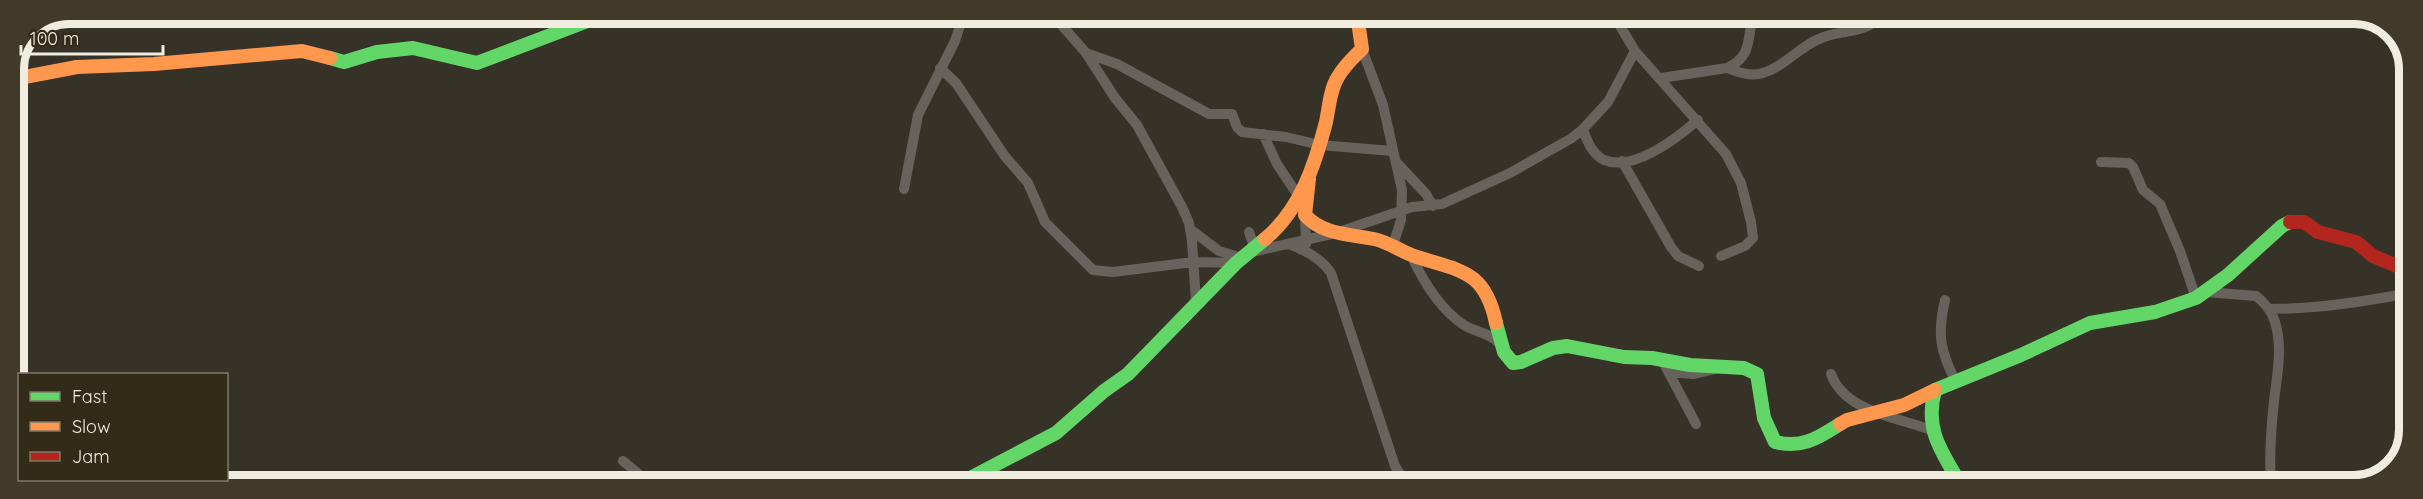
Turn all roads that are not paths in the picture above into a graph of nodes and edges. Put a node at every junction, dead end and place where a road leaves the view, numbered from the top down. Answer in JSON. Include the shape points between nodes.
{"nodes":[{"id":1,"x":580,"y":24,"type":"edge"},
{"id":2,"x":961,"y":24,"type":"edge"},
{"id":3,"x":1061,"y":24,"type":"edge"},
{"id":4,"x":1358,"y":24,"type":"edge"},
{"id":5,"x":1619,"y":24,"type":"edge"},
{"id":6,"x":1751,"y":24,"type":"edge"},
{"id":7,"x":1871,"y":24,"type":"edge"},
{"id":8,"x":1362,"y":49,"type":"junction"},
{"id":9,"x":1635,"y":51,"type":"junction"},
{"id":10,"x":1086,"y":52,"type":"junction"},
{"id":11,"x":940,"y":68,"type":"junction"},
{"id":12,"x":1727,"y":68,"type":"junction"},
{"id":13,"x":24,"y":77,"type":"edge"},
{"id":14,"x":1661,"y":78,"type":"junction"},
{"id":15,"x":1698,"y":120,"type":"junction"},
{"id":16,"x":1583,"y":129,"type":"junction"},
{"id":17,"x":1263,"y":134,"type":"junction"},
{"id":18,"x":1320,"y":145,"type":"junction"},
{"id":19,"x":1388,"y":151,"type":"junction"},
{"id":20,"x":1622,"y":161,"type":"junction"},
{"id":21,"x":2101,"y":162,"type":"dead end"},
{"id":22,"x":1397,"y":163,"type":"junction"},
{"id":23,"x":1309,"y":178,"type":"junction"},
{"id":24,"x":904,"y":189,"type":"dead end"},
{"id":25,"x":1299,"y":197,"type":"junction"},
{"id":26,"x":1433,"y":206,"type":"junction"},
{"id":27,"x":1402,"y":211,"type":"junction"},
{"id":28,"x":1305,"y":215,"type":"junction"},
{"id":29,"x":1190,"y":229,"type":"junction"},
{"id":30,"x":1249,"y":232,"type":"dead end"},
{"id":31,"x":1336,"y":233,"type":"junction"},
{"id":32,"x":1306,"y":245,"type":"junction"},
{"id":33,"x":1393,"y":245,"type":"junction"},
{"id":34,"x":1411,"y":255,"type":"junction"},
{"id":35,"x":1246,"y":256,"type":"junction"},
{"id":36,"x":1721,"y":256,"type":"dead end"},
{"id":37,"x":1193,"y":262,"type":"junction"},
{"id":38,"x":1699,"y":266,"type":"dead end"},
{"id":39,"x":2399,"y":267,"type":"edge"},
{"id":40,"x":2399,"y":294,"type":"edge"},
{"id":41,"x":2201,"y":295,"type":"junction"},
{"id":42,"x":1945,"y":300,"type":"dead end"},
{"id":43,"x":1196,"y":302,"type":"junction"},
{"id":44,"x":2269,"y":309,"type":"junction"},
{"id":45,"x":1503,"y":348,"type":"junction"},
{"id":46,"x":1666,"y":366,"type":"junction"},
{"id":47,"x":1831,"y":374,"type":"dead end"},
{"id":48,"x":1956,"y":382,"type":"junction"},
{"id":49,"x":1935,"y":390,"type":"junction"},
{"id":50,"x":1876,"y":412,"type":"junction"},
{"id":51,"x":1696,"y":424,"type":"dead end"},
{"id":52,"x":1931,"y":430,"type":"junction"},
{"id":53,"x":623,"y":461,"type":"dead end"},
{"id":54,"x":640,"y":475,"type":"edge"},
{"id":55,"x":976,"y":475,"type":"edge"},
{"id":56,"x":1401,"y":475,"type":"edge"},
{"id":57,"x":1956,"y":475,"type":"edge"},
{"id":58,"x":2271,"y":475,"type":"edge"}],
"edges":[{"from":1,"to":13,"type":"street","via":[[477,63],[413,48],[377,52],[344,62],[302,51],[77,67]]},
{"from":2,"to":11,"type":"street"},
{"from":3,"to":10,"type":"street"},
{"from":4,"to":8,"type":"street"},
{"from":5,"to":9,"type":"street"},
{"from":6,"to":12,"type":"street","via":[[1746,51]]},
{"from":7,"to":12,"type":"street","via":[[1817,39],[1764,73],[1744,74]]},
{"from":8,"to":18,"type":"street","via":[[1336,79]]},
{"from":8,"to":19,"type":"street","via":[[1383,105]]},
{"from":9,"to":14,"type":"street"},
{"from":9,"to":16,"type":"street","via":[[1608,102]]},
{"from":10,"to":17,"type":"street","via":[[1117,64],[1209,114],[1232,114],[1242,132]]},
{"from":10,"to":29,"type":"street","via":[[1137,125]]},
{"from":11,"to":24,"type":"street","via":[[917,119]]},
{"from":11,"to":37,"type":"street","via":[[956,83],[1004,155],[1028,183],[1045,222],[1089,266],[1106,272]]},
{"from":12,"to":14,"type":"street"},
{"from":14,"to":15,"type":"street"},
{"from":15,"to":20,"type":"street","via":[[1658,151]]},
{"from":15,"to":36,"type":"street","via":[[1736,172],[1751,222],[1752,241]]},
{"from":16,"to":20,"type":"street","via":[[1594,152],[1605,160]]},
{"from":16,"to":26,"type":"street","via":[[1509,173]]},
{"from":17,"to":18,"type":"street"},
{"from":17,"to":25,"type":"street"},
{"from":18,"to":19,"type":"street"},
{"from":18,"to":23,"type":"street"},
{"from":19,"to":22,"type":"street"},
{"from":20,"to":38,"type":"street","via":[[1671,247],[1678,256]]},
{"from":21,"to":41,"type":"street","via":[[2129,163],[2133,167],[2143,190],[2160,204]]},
{"from":22,"to":26,"type":"street"},
{"from":22,"to":27,"type":"street"},
{"from":23,"to":25,"type":"street"},
{"from":23,"to":28,"type":"street"},
{"from":25,"to":28,"type":"street"},
{"from":25,"to":35,"type":"street","via":[[1275,231]]},
{"from":26,"to":27,"type":"street"},
{"from":27,"to":31,"type":"street"},
{"from":27,"to":33,"type":"street"},
{"from":28,"to":31,"type":"street","via":[[1309,221]]},
{"from":28,"to":32,"type":"street"},
{"from":29,"to":35,"type":"street","via":[[1219,251]]},
{"from":29,"to":37,"type":"street"},
{"from":30,"to":35,"type":"street"},
{"from":31,"to":32,"type":"street"},
{"from":31,"to":33,"type":"street"},
{"from":32,"to":35,"type":"street","via":[[1289,244]]},
{"from":32,"to":56,"type":"street","via":[[1331,273]]},
{"from":33,"to":34,"type":"street"},
{"from":34,"to":45,"type":"street","via":[[1434,297],[1449,313],[1465,326],[1490,335]]},
{"from":34,"to":45,"type":"street","via":[[1447,264],[1476,281],[1487,294]]},
{"from":35,"to":37,"type":"street"},
{"from":35,"to":43,"type":"street"},
{"from":37,"to":43,"type":"street"},
{"from":39,"to":41,"type":"street","via":[[2356,242],[2318,232],[2304,222],[2294,222],[2283,226]]},
{"from":40,"to":44,"type":"street","via":[[2309,308]]},
{"from":41,"to":44,"type":"street","via":[[2251,294]]},
{"from":41,"to":48,"type":"street","via":[[2155,312],[2090,323]]},
{"from":42,"to":48,"type":"street","via":[[1940,337],[1944,359]]},
{"from":43,"to":55,"type":"street","via":[[1134,369],[1056,433]]},
{"from":44,"to":58,"type":"street","via":[[2278,338]]},
{"from":45,"to":46,"type":"street","via":[[1513,363],[1567,346]]},
{"from":46,"to":50,"type":"street","via":[[1744,368],[1757,374],[1767,426],[1775,442],[1782,446],[1800,444],[1847,420]]},
{"from":46,"to":51,"type":"street"},
{"from":47,"to":50,"type":"street","via":[[1839,390]]},
{"from":48,"to":49,"type":"street"},
{"from":49,"to":50,"type":"street","via":[[1904,405]]},
{"from":49,"to":52,"type":"street"},
{"from":50,"to":52,"type":"street"},
{"from":52,"to":57,"type":"street"},
{"from":53,"to":54,"type":"street"}]}
